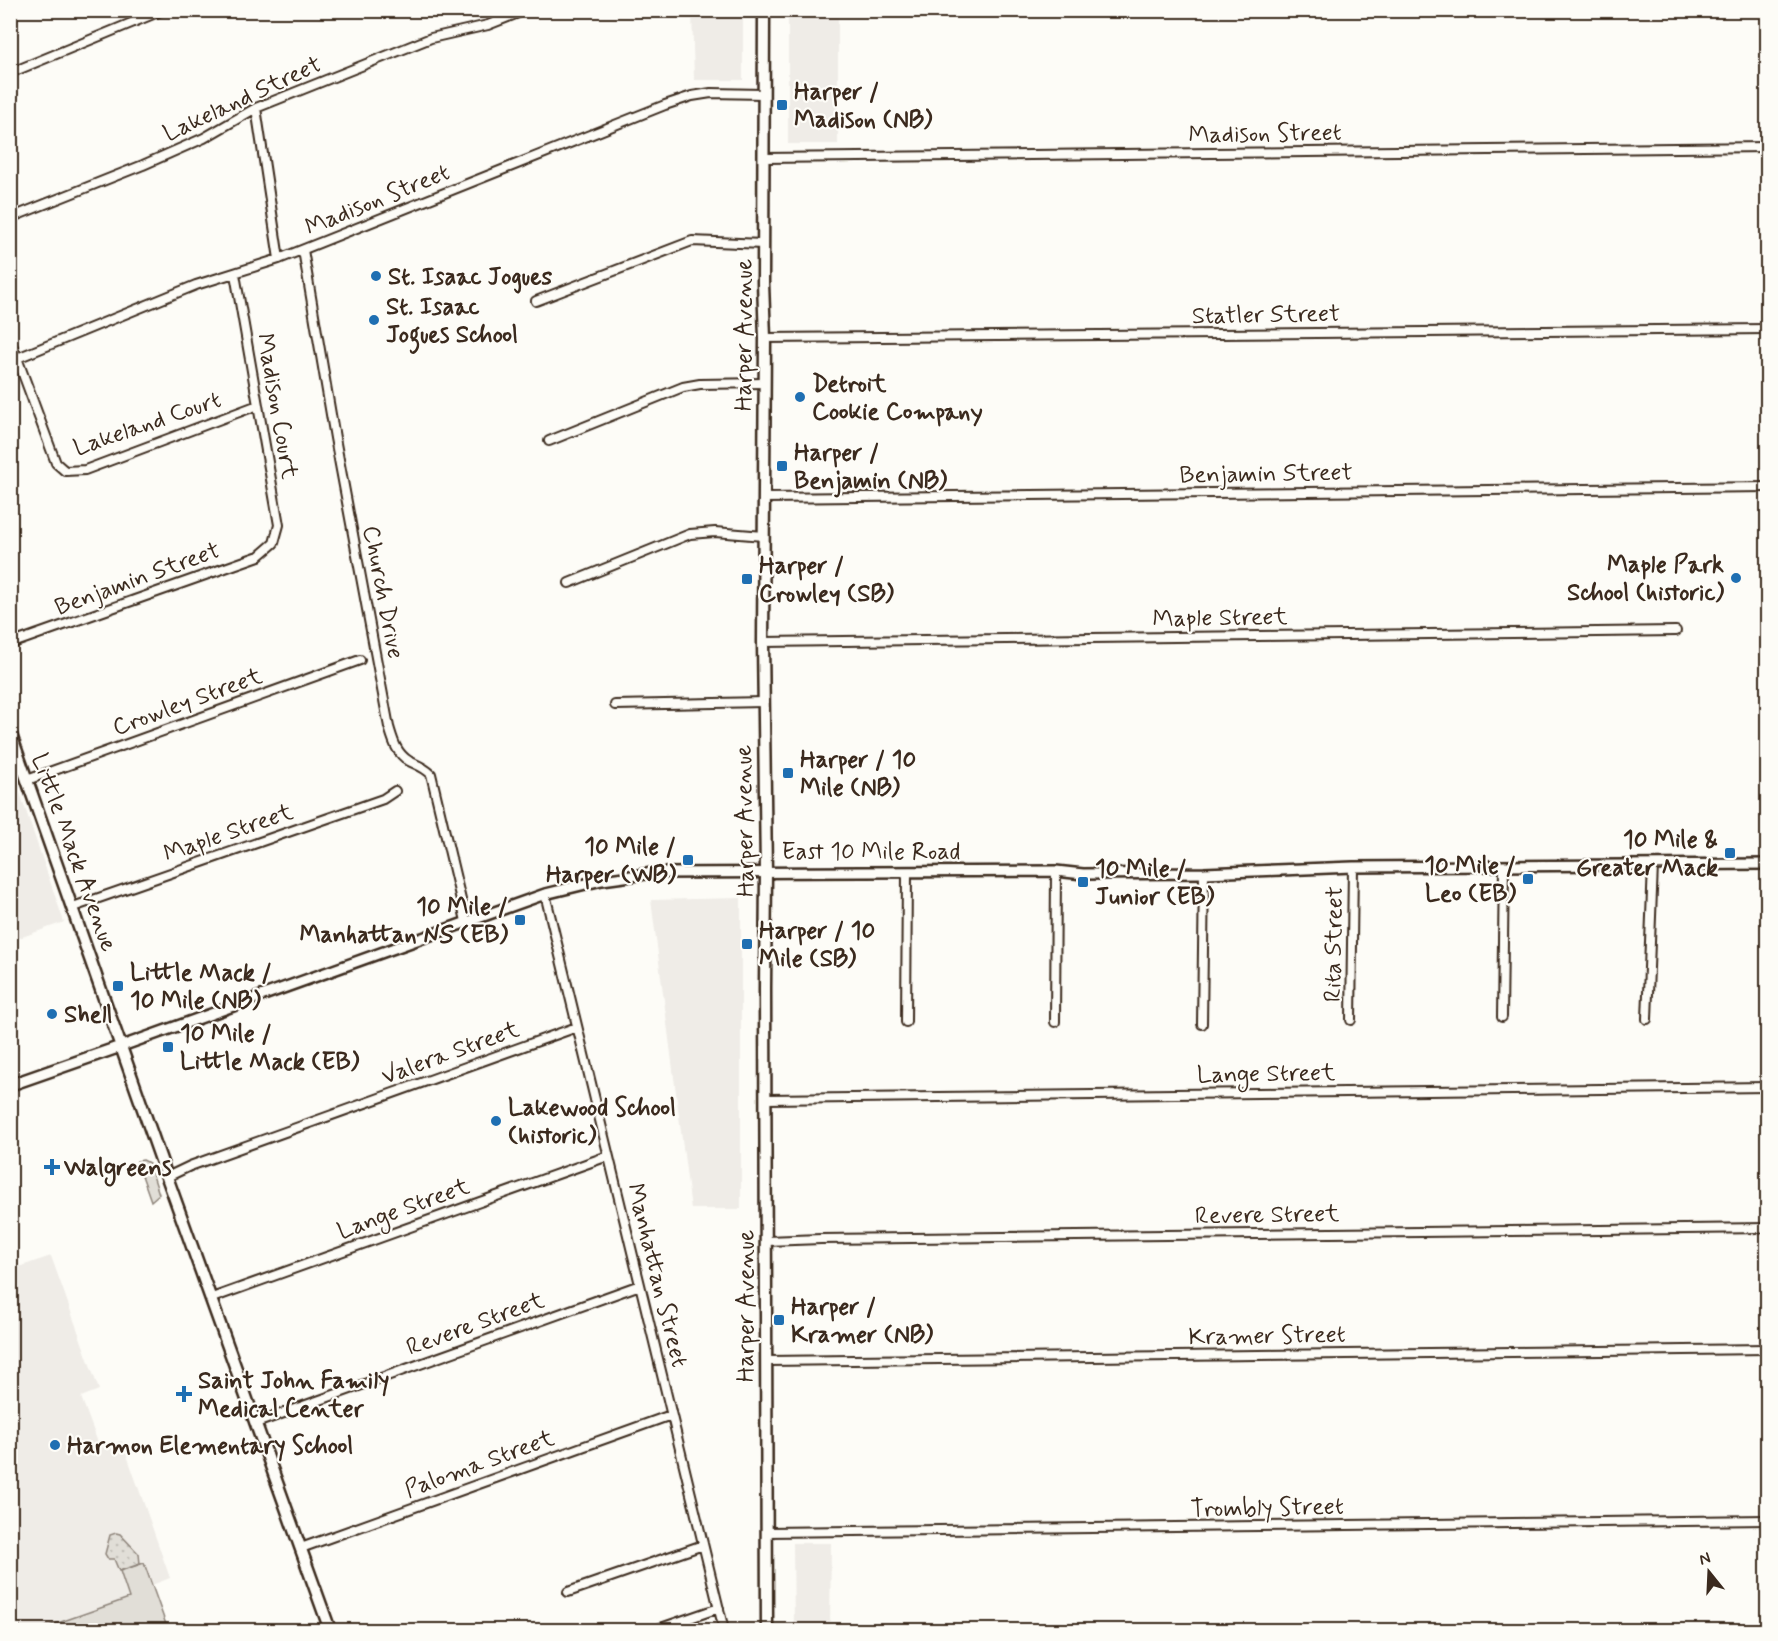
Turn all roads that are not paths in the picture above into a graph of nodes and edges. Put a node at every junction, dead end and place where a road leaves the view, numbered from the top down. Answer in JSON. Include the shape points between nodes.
{"nodes":[{"id":1,"x":163,"y":10,"type":"edge"},
{"id":2,"x":526,"y":10,"type":"edge"},
{"id":3,"x":764,"y":10,"type":"edge"},
{"id":4,"x":10,"y":73,"type":"edge"},
{"id":5,"x":763,"y":94,"type":"junction"},
{"id":6,"x":256,"y":108,"type":"junction"},
{"id":7,"x":1767,"y":147,"type":"edge"},
{"id":8,"x":763,"y":158,"type":"junction"},
{"id":9,"x":10,"y":218,"type":"edge"},
{"id":10,"x":763,"y":244,"type":"junction"},
{"id":11,"x":303,"y":250,"type":"junction"},
{"id":12,"x":279,"y":260,"type":"junction"},
{"id":13,"x":235,"y":274,"type":"junction"},
{"id":14,"x":536,"y":301,"type":"dead end"},
{"id":15,"x":1767,"y":329,"type":"edge"},
{"id":16,"x":765,"y":338,"type":"junction"},
{"id":17,"x":10,"y":339,"type":"edge"},
{"id":18,"x":14,"y":359,"type":"edge"},
{"id":19,"x":765,"y":383,"type":"junction"},
{"id":20,"x":258,"y":405,"type":"junction"},
{"id":21,"x":549,"y":441,"type":"dead end"},
{"id":22,"x":1767,"y":487,"type":"edge"},
{"id":23,"x":764,"y":498,"type":"junction"},
{"id":24,"x":764,"y":536,"type":"junction"},
{"id":25,"x":274,"y":543,"type":"joint"},
{"id":26,"x":569,"y":583,"type":"dead end"},
{"id":27,"x":1677,"y":632,"type":"dead end"},
{"id":28,"x":763,"y":642,"type":"junction"},
{"id":29,"x":10,"y":644,"type":"edge"},
{"id":30,"x":360,"y":660,"type":"dead end"},
{"id":31,"x":764,"y":702,"type":"junction"},
{"id":32,"x":615,"y":705,"type":"dead end"},
{"id":33,"x":10,"y":732,"type":"edge"},
{"id":34,"x":27,"y":780,"type":"junction"},
{"id":35,"x":394,"y":791,"type":"dead end"},
{"id":36,"x":1767,"y":864,"type":"edge"},
{"id":37,"x":1653,"y":865,"type":"junction"},
{"id":38,"x":1504,"y":866,"type":"junction"},
{"id":39,"x":1353,"y":867,"type":"junction"},
{"id":40,"x":1056,"y":871,"type":"junction"},
{"id":41,"x":907,"y":872,"type":"junction"},
{"id":42,"x":766,"y":873,"type":"junction"},
{"id":43,"x":1204,"y":873,"type":"junction"},
{"id":44,"x":545,"y":894,"type":"junction"},
{"id":45,"x":73,"y":907,"type":"junction"},
{"id":46,"x":466,"y":921,"type":"junction"},
{"id":47,"x":1502,"y":1017,"type":"dead end"},
{"id":48,"x":1647,"y":1019,"type":"dead end"},
{"id":49,"x":1351,"y":1020,"type":"dead end"},
{"id":50,"x":906,"y":1022,"type":"dead end"},
{"id":51,"x":1054,"y":1022,"type":"dead end"},
{"id":52,"x":1202,"y":1024,"type":"dead end"},
{"id":53,"x":578,"y":1027,"type":"junction"},
{"id":54,"x":122,"y":1046,"type":"junction"},
{"id":55,"x":10,"y":1085,"type":"edge"},
{"id":56,"x":1767,"y":1087,"type":"edge"},
{"id":57,"x":766,"y":1099,"type":"junction"},
{"id":58,"x":609,"y":1156,"type":"junction"},
{"id":59,"x":167,"y":1178,"type":"junction"},
{"id":60,"x":1767,"y":1227,"type":"edge"},
{"id":61,"x":767,"y":1242,"type":"junction"},
{"id":62,"x":640,"y":1285,"type":"junction"},
{"id":63,"x":212,"y":1298,"type":"junction"},
{"id":64,"x":1767,"y":1349,"type":"edge"},
{"id":65,"x":767,"y":1360,"type":"junction"},
{"id":66,"x":671,"y":1415,"type":"junction"},
{"id":67,"x":256,"y":1423,"type":"junction"},
{"id":68,"x":1767,"y":1520,"type":"edge"},
{"id":69,"x":767,"y":1532,"type":"junction"},
{"id":70,"x":703,"y":1545,"type":"junction"},
{"id":71,"x":301,"y":1548,"type":"junction"},
{"id":72,"x":568,"y":1592,"type":"dead end"},
{"id":73,"x":719,"y":1608,"type":"junction"},
{"id":74,"x":10,"y":1618,"type":"edge"},
{"id":75,"x":15,"y":1630,"type":"edge"},
{"id":76,"x":330,"y":1630,"type":"edge"},
{"id":77,"x":656,"y":1630,"type":"edge"},
{"id":78,"x":724,"y":1630,"type":"edge"},
{"id":79,"x":767,"y":1630,"type":"edge"}],
"edges":[{"from":1,"to":4,"type":"street"},
{"from":2,"to":6,"type":"street","name":"Lakeland Street","via":[[488,25],[430,38]]},
{"from":3,"to":5,"type":"main road","name":"Harper Avenue"},
{"from":5,"to":8,"type":"main road","name":"Harper Avenue"},
{"from":5,"to":11,"type":"street","name":"Madison Street","via":[[711,93],[674,102]]},
{"from":6,"to":9,"type":"street","name":"Lakeland Street","via":[[204,138]]},
{"from":6,"to":12,"type":"street"},
{"from":7,"to":8,"type":"street","name":"Madison Street"},
{"from":8,"to":10,"type":"main road","name":"Harper Avenue"},
{"from":10,"to":14,"type":"street","via":[[692,242]]},
{"from":10,"to":16,"type":"main road","name":"Harper Avenue"},
{"from":11,"to":12,"type":"street","name":"Madison Street"},
{"from":11,"to":46,"type":"street","name":"Church Drive","via":[[389,727],[402,755],[430,774]]},
{"from":12,"to":13,"type":"street","name":"Madison Street"},
{"from":13,"to":18,"type":"street","name":"Madison Street","via":[[196,285]]},
{"from":13,"to":20,"type":"street","name":"Madison Court"},
{"from":15,"to":16,"type":"street","name":"Statler Street"},
{"from":16,"to":19,"type":"main road","name":"Harper Avenue"},
{"from":17,"to":18,"type":"street"},
{"from":18,"to":20,"type":"street","name":"Lakeland Court","via":[[56,463],[65,471],[85,470]]},
{"from":19,"to":21,"type":"street","via":[[683,387]]},
{"from":19,"to":23,"type":"main road","name":"Harper Avenue"},
{"from":20,"to":25,"type":"street","name":"Madison Court","via":[[279,525]]},
{"from":22,"to":23,"type":"street","name":"Benjamin Street"},
{"from":23,"to":24,"type":"main road","name":"Harper Avenue"},
{"from":24,"to":26,"type":"street","via":[[690,534]]},
{"from":24,"to":28,"type":"main road","name":"Harper Avenue"},
{"from":25,"to":29,"type":"street","name":"Benjamin Street","via":[[259,556]]},
{"from":27,"to":28,"type":"street","name":"Maple Street"},
{"from":28,"to":31,"type":"main road","name":"Harper Avenue"},
{"from":30,"to":34,"type":"street","name":"Crowley Street"},
{"from":31,"to":32,"type":"street"},
{"from":31,"to":42,"type":"main road","name":"Harper Avenue"},
{"from":33,"to":34,"type":"main road","name":"Little Mack Avenue"},
{"from":34,"to":45,"type":"main road","name":"Little Mack Avenue"},
{"from":35,"to":45,"type":"street","name":"Maple Street","via":[[383,799]]},
{"from":36,"to":37,"type":"street","name":"East 10 Mile Road"},
{"from":37,"to":38,"type":"street","name":"East 10 Mile Road"},
{"from":37,"to":48,"type":"street"},
{"from":38,"to":39,"type":"street","name":"East 10 Mile Road"},
{"from":38,"to":47,"type":"street"},
{"from":39,"to":43,"type":"street","name":"East 10 Mile Road"},
{"from":39,"to":49,"type":"street","name":"Rita Street"},
{"from":40,"to":41,"type":"street","name":"East 10 Mile Road"},
{"from":40,"to":43,"type":"street","name":"East 10 Mile Road"},
{"from":40,"to":51,"type":"street"},
{"from":41,"to":42,"type":"street","name":"East 10 Mile Road"},
{"from":41,"to":50,"type":"street"},
{"from":42,"to":44,"type":"street","name":"East 10 Mile Road","via":[[653,873]]},
{"from":42,"to":57,"type":"main road","name":"Harper Avenue"},
{"from":43,"to":52,"type":"street"},
{"from":44,"to":46,"type":"street","name":"East 10 Mile Road"},
{"from":44,"to":53,"type":"street","name":"Manhattan Street"},
{"from":45,"to":54,"type":"main road","name":"Little Mack Avenue"},
{"from":46,"to":54,"type":"street","name":"East 10 Mile Road"},
{"from":53,"to":58,"type":"street","name":"Manhattan Street"},
{"from":53,"to":59,"type":"street","name":"Valera Street","via":[[190,1166]]},
{"from":54,"to":55,"type":"main road","name":"East 10 Mile Road"},
{"from":54,"to":59,"type":"main road","name":"Little Mack Avenue"},
{"from":56,"to":57,"type":"street","name":"Lange Street"},
{"from":57,"to":61,"type":"main road","name":"Harper Avenue"},
{"from":58,"to":62,"type":"street","name":"Manhattan Street"},
{"from":58,"to":63,"type":"street","name":"Lange Street"},
{"from":59,"to":63,"type":"main road","name":"Little Mack Avenue"},
{"from":60,"to":61,"type":"street","name":"Revere Street"},
{"from":61,"to":65,"type":"main road","name":"Harper Avenue"},
{"from":62,"to":66,"type":"street","name":"Manhattan Street"},
{"from":62,"to":67,"type":"street","name":"Revere Street"},
{"from":63,"to":67,"type":"main road","name":"Little Mack Avenue"},
{"from":64,"to":65,"type":"street","name":"Kramer Street"},
{"from":65,"to":69,"type":"main road","name":"Harper Avenue"},
{"from":66,"to":70,"type":"street","name":"Manhattan Street"},
{"from":66,"to":71,"type":"street","name":"Paloma Street"},
{"from":67,"to":71,"type":"main road","name":"Little Mack Avenue"},
{"from":68,"to":69,"type":"street","name":"Trombly Street"},
{"from":69,"to":79,"type":"main road","name":"Harper Avenue"},
{"from":70,"to":72,"type":"street"},
{"from":70,"to":73,"type":"street","name":"Manhattan Street"},
{"from":71,"to":76,"type":"main road","name":"Little Mack Avenue"},
{"from":73,"to":77,"type":"street"},
{"from":73,"to":78,"type":"street","name":"Manhattan Street"},
{"from":74,"to":75,"type":"street"}]}
